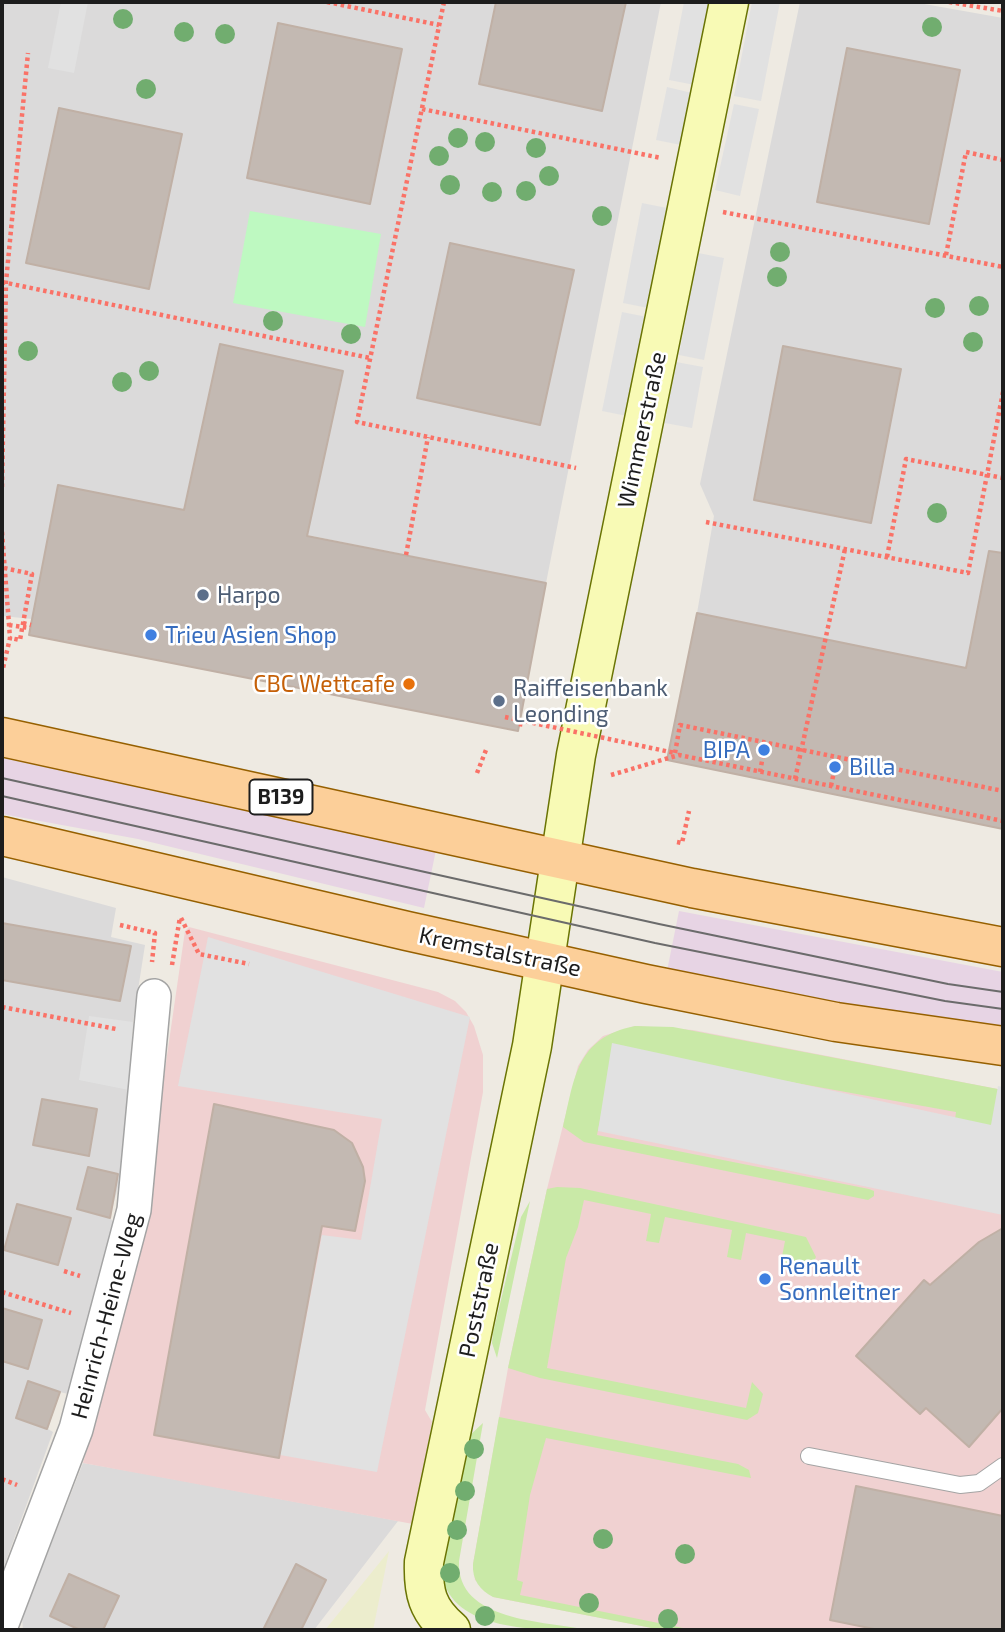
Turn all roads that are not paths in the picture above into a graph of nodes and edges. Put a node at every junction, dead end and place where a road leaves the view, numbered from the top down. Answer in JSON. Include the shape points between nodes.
{"nodes":[{"id":1,"x":729,"y":2,"type":"edge"},
{"id":2,"x":2,"y":737,"type":"edge"},
{"id":3,"x":2,"y":836,"type":"edge"},
{"id":4,"x":560,"y":858,"type":"junction"},
{"id":5,"x":1003,"y":947,"type":"edge"},
{"id":6,"x":545,"y":961,"type":"junction"},
{"id":7,"x":154,"y":996,"type":"road end"},
{"id":8,"x":1003,"y":1046,"type":"edge"},
{"id":9,"x":809,"y":1456,"type":"dead end"},
{"id":10,"x":1003,"y":1466,"type":"edge"},
{"id":11,"x":2,"y":1623,"type":"edge"},
{"id":12,"x":450,"y":1630,"type":"edge"}],
"edges":[{"from":1,"to":4,"type":"street","name":"Wimmerstraße","via":[[576,755]]},
{"from":2,"to":4,"type":"main road","number":"B139"},
{"from":3,"to":6,"type":"main road","name":"Kremstalstraße"},
{"from":4,"to":5,"type":"main road","number":"B139"},
{"from":4,"to":6,"type":"street","name":"Wimmerstraße"},
{"from":6,"to":8,"type":"main road","name":"Kremstalstraße","via":[[836,1022]]},
{"from":6,"to":12,"type":"street","name":"Poststraße","via":[[532,1046],[424,1562],[423,1587],[431,1611]]},
{"from":7,"to":11,"type":"street","name":"Heinrich-Heine-Weg","via":[[138,1190],[76,1429]]},
{"from":9,"to":10,"type":"lane","via":[[960,1485],[979,1483]]}]}
